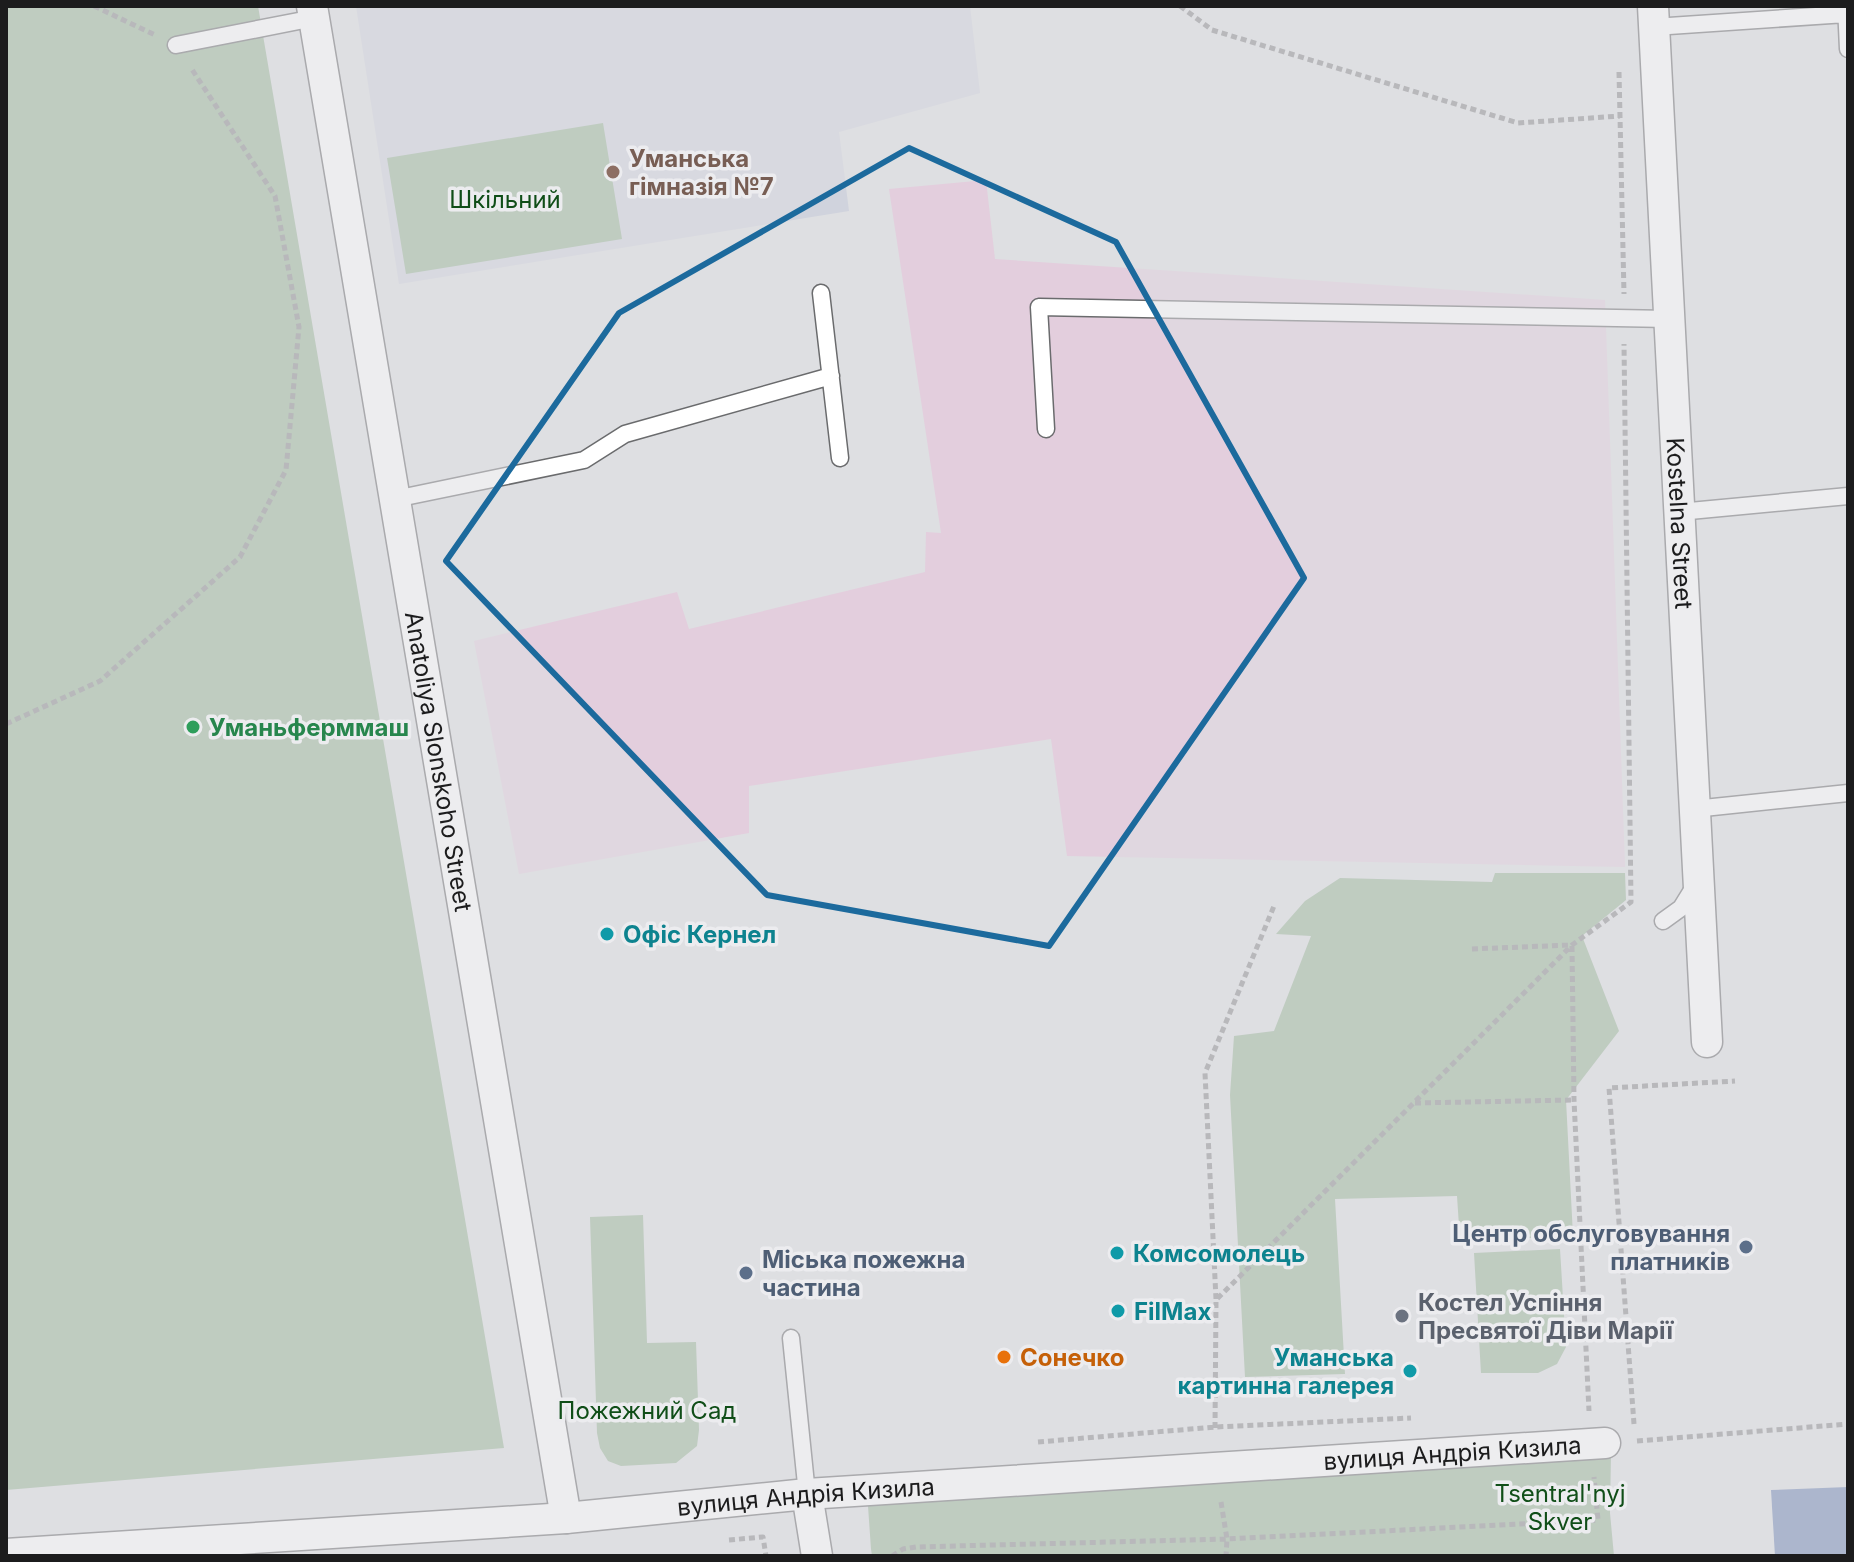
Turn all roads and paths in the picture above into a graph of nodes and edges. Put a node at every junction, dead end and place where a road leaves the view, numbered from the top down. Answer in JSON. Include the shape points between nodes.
{"nodes":[{"id":1,"x":94,"y":6,"type":"edge"},
{"id":2,"x":1180,"y":6,"type":"edge"},
{"id":3,"x":1846,"y":10,"type":"edge"},
{"id":4,"x":313,"y":12,"type":"edge"},
{"id":5,"x":1654,"y":17,"type":"edge"},
{"id":6,"x":176,"y":45,"type":"junction"},
{"id":7,"x":1848,"y":49,"type":"edge"},
{"id":8,"x":1619,"y":69,"type":"dead end"},
{"id":9,"x":1620,"y":116,"type":"junction"},
{"id":10,"x":821,"y":293,"type":"dead end"},
{"id":11,"x":1624,"y":318,"type":"junction"},
{"id":12,"x":1669,"y":319,"type":"junction"},
{"id":13,"x":831,"y":376,"type":"junction"},
{"id":14,"x":1046,"y":429,"type":"dead end"},
{"id":15,"x":840,"y":458,"type":"dead end"},
{"id":16,"x":1848,"y":496,"type":"edge"},
{"id":17,"x":395,"y":499,"type":"junction"},
{"id":18,"x":1679,"y":512,"type":"junction"},
{"id":19,"x":6,"y":724,"type":"edge"},
{"id":20,"x":1848,"y":793,"type":"edge"},
{"id":21,"x":1694,"y":809,"type":"junction"},
{"id":22,"x":1699,"y":878,"type":"junction"},
{"id":23,"x":1274,"y":906,"type":"dead end"},
{"id":24,"x":1663,"y":921,"type":"dead end"},
{"id":25,"x":1572,"y":945,"type":"junction"},
{"id":26,"x":1472,"y":949,"type":"dead end"},
{"id":27,"x":1707,"y":1042,"type":"dead end"},
{"id":28,"x":1735,"y":1081,"type":"dead end"},
{"id":29,"x":1574,"y":1100,"type":"junction"},
{"id":30,"x":1413,"y":1103,"type":"junction"},
{"id":31,"x":1216,"y":1300,"type":"junction"},
{"id":32,"x":791,"y":1338,"type":"dead end"},
{"id":33,"x":1848,"y":1424,"type":"edge"},
{"id":34,"x":1635,"y":1441,"type":"junction"},
{"id":35,"x":1598,"y":1444,"type":"junction"},
{"id":36,"x":1216,"y":1468,"type":"junction"},
{"id":37,"x":807,"y":1494,"type":"junction"},
{"id":38,"x":566,"y":1518,"type":"junction"},
{"id":39,"x":763,"y":1537,"type":"dead end"},
{"id":40,"x":1227,"y":1539,"type":"junction"},
{"id":41,"x":6,"y":1554,"type":"edge"},
{"id":42,"x":766,"y":1556,"type":"edge"},
{"id":43,"x":817,"y":1556,"type":"edge"},
{"id":44,"x":892,"y":1556,"type":"edge"},
{"id":45,"x":1226,"y":1556,"type":"edge"}],
"edges":[{"from":1,"to":6,"type":"path"},
{"from":2,"to":9,"type":"path","via":[[1212,30],[1518,123]]},
{"from":3,"to":5,"type":"lane"},
{"from":3,"to":7,"type":"lane"},
{"from":4,"to":6,"type":"lane"},
{"from":4,"to":17,"type":"street","name":"Anatoliya Slonskoho Street"},
{"from":5,"to":12,"type":"street","name":"Kostelna Street"},
{"from":6,"to":19,"type":"path","via":[[275,196],[299,327],[286,470],[240,557],[100,681]]},
{"from":8,"to":9,"type":"path"},
{"from":9,"to":11,"type":"path"},
{"from":10,"to":13,"type":"lane"},
{"from":11,"to":12,"type":"lane"},
{"from":11,"to":14,"type":"lane","via":[[1039,307]]},
{"from":11,"to":25,"type":"path","via":[[1631,902]]},
{"from":12,"to":18,"type":"street","name":"Kostelna Street"},
{"from":13,"to":15,"type":"lane"},
{"from":13,"to":17,"type":"lane","via":[[625,434],[584,460]]},
{"from":16,"to":18,"type":"lane"},
{"from":17,"to":38,"type":"street","name":"Anatoliya Slonskoho Street"},
{"from":18,"to":21,"type":"street","name":"Kostelna Street"},
{"from":20,"to":21,"type":"lane"},
{"from":21,"to":22,"type":"street","name":"Kostelna Street"},
{"from":22,"to":24,"type":"lane","via":[[1681,908]]},
{"from":22,"to":27,"type":"street","name":"Kostelna Street"},
{"from":23,"to":31,"type":"path","via":[[1205,1073]]},
{"from":25,"to":26,"type":"path"},
{"from":25,"to":29,"type":"path"},
{"from":25,"to":30,"type":"path"},
{"from":28,"to":34,"type":"path","via":[[1609,1088]]},
{"from":29,"to":30,"type":"path"},
{"from":29,"to":35,"type":"path"},
{"from":30,"to":31,"type":"path"},
{"from":31,"to":36,"type":"path"},
{"from":32,"to":37,"type":"lane"},
{"from":33,"to":34,"type":"path"},
{"from":34,"to":35,"type":"path"},
{"from":35,"to":36,"type":"street","name":"вулиця Андрія Кизила"},
{"from":35,"to":40,"type":"path","via":[[1598,1520]]},
{"from":36,"to":37,"type":"street","name":"вулиця Андрія Кизила"},
{"from":36,"to":40,"type":"path"},
{"from":37,"to":38,"type":"street","name":"вулиця Андрія Кизила"},
{"from":37,"to":43,"type":"street"},
{"from":38,"to":41,"type":"street","name":"вулиця Андрія Кизила"},
{"from":39,"to":42,"type":"path"},
{"from":40,"to":44,"type":"path","via":[[916,1547]]},
{"from":40,"to":45,"type":"path"}]}
